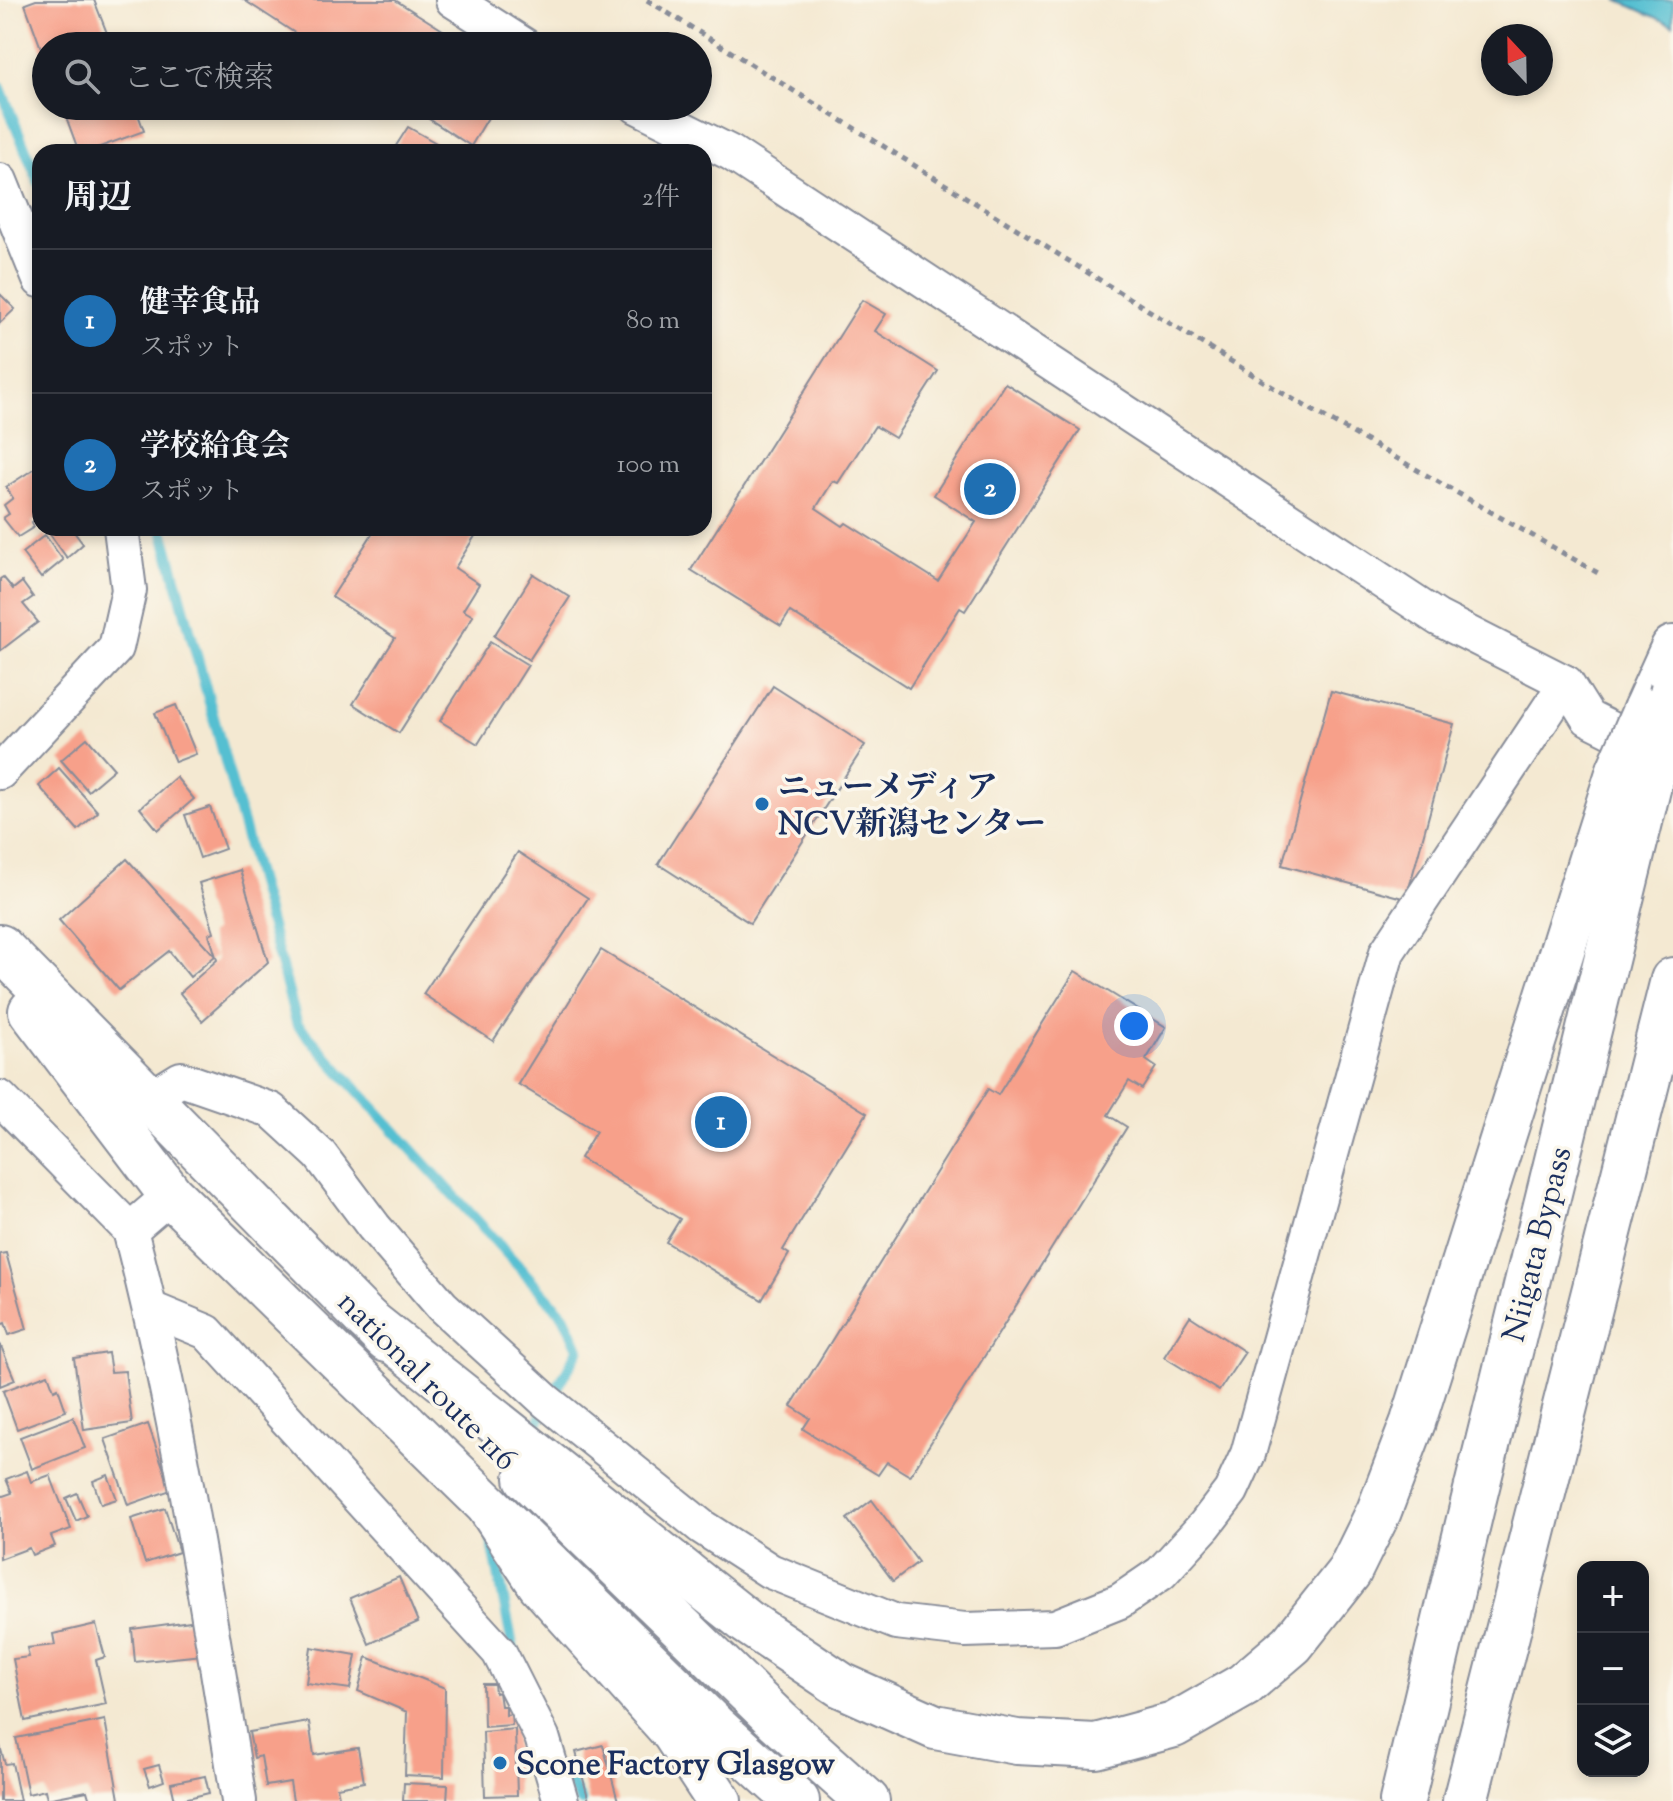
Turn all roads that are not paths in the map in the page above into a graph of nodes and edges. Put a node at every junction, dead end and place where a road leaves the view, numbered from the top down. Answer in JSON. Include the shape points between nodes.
{"nodes":[{"id":1,"x":453,"y":0,"type":"edge"},
{"id":2,"x":503,"y":32,"type":"edge"},
{"id":3,"x":665,"y":120,"type":"edge"},
{"id":4,"x":0,"y":181,"type":"edge"},
{"id":5,"x":32,"y":260,"type":"edge"},
{"id":6,"x":122,"y":536,"type":"edge"},
{"id":7,"x":1673,"y":648,"type":"edge"},
{"id":8,"x":1566,"y":683,"type":"junction"},
{"id":9,"x":1673,"y":689,"type":"edge"},
{"id":10,"x":0,"y":772,"type":"edge"},
{"id":11,"x":1647,"y":772,"type":"edge"},
{"id":12,"x":0,"y":947,"type":"edge"},
{"id":13,"x":0,"y":971,"type":"edge"},
{"id":14,"x":1673,"y":980,"type":"edge"},
{"id":15,"x":0,"y":1098,"type":"edge"},
{"id":16,"x":150,"y":1098,"type":"junction"},
{"id":17,"x":171,"y":1195,"type":"junction"},
{"id":18,"x":130,"y":1230,"type":"junction"},
{"id":19,"x":151,"y":1309,"type":"junction"},
{"id":20,"x":366,"y":1319,"type":"junction"},
{"id":21,"x":490,"y":1508,"type":"junction"},
{"id":22,"x":239,"y":1801,"type":"edge"},
{"id":23,"x":561,"y":1801,"type":"edge"},
{"id":24,"x":719,"y":1801,"type":"edge"},
{"id":25,"x":797,"y":1801,"type":"edge"},
{"id":26,"x":867,"y":1801,"type":"edge"},
{"id":27,"x":1402,"y":1801,"type":"edge"},
{"id":28,"x":1465,"y":1801,"type":"edge"}],
"edges":[{"from":1,"to":2,"type":"street"},
{"from":3,"to":8,"type":"street","via":[[731,153],[1438,618]]},
{"from":4,"to":5,"type":"street"},
{"from":6,"to":10,"type":"street","via":[[129,590],[116,648]]},
{"from":7,"to":11,"type":"highway","bridge":true},
{"from":8,"to":11,"type":"street","via":[[1588,718]]},
{"from":8,"to":16,"type":"street","via":[[1387,952],[1248,1454],[1231,1491],[1161,1573],[1120,1601],[1055,1627],[965,1630],[896,1622],[770,1571],[702,1527],[558,1411],[442,1306],[320,1155],[271,1110],[181,1079]]},
{"from":9,"to":11,"type":"highway","name":"Niigata Bypass","bridge":true},
{"from":11,"to":20,"type":"highway","via":[[1413,1422],[1349,1572],[1292,1644],[1244,1685],[1174,1725],[1096,1746],[1017,1742],[935,1727],[841,1685],[747,1622]]},
{"from":11,"to":27,"type":"highway","name":"Niigata Bypass"},
{"from":12,"to":16,"type":"highway","name":"national route 116"},
{"from":13,"to":17,"type":"highway","name":"national route 116"},
{"from":14,"to":28,"type":"highway"},
{"from":15,"to":18,"type":"street"},
{"from":16,"to":20,"type":"highway","name":"national route 116"},
{"from":17,"to":18,"type":"street"},
{"from":17,"to":21,"type":"highway","name":"national route 116"},
{"from":18,"to":19,"type":"street"},
{"from":19,"to":22,"type":"street"},
{"from":19,"to":23,"type":"street","via":[[207,1332],[499,1652],[542,1737]]},
{"from":20,"to":26,"type":"highway","name":"national route 116","via":[[778,1721]]},
{"from":21,"to":24,"type":"highway","via":[[540,1584],[674,1733]]},
{"from":21,"to":25,"type":"highway","name":"national route 116"}]}
